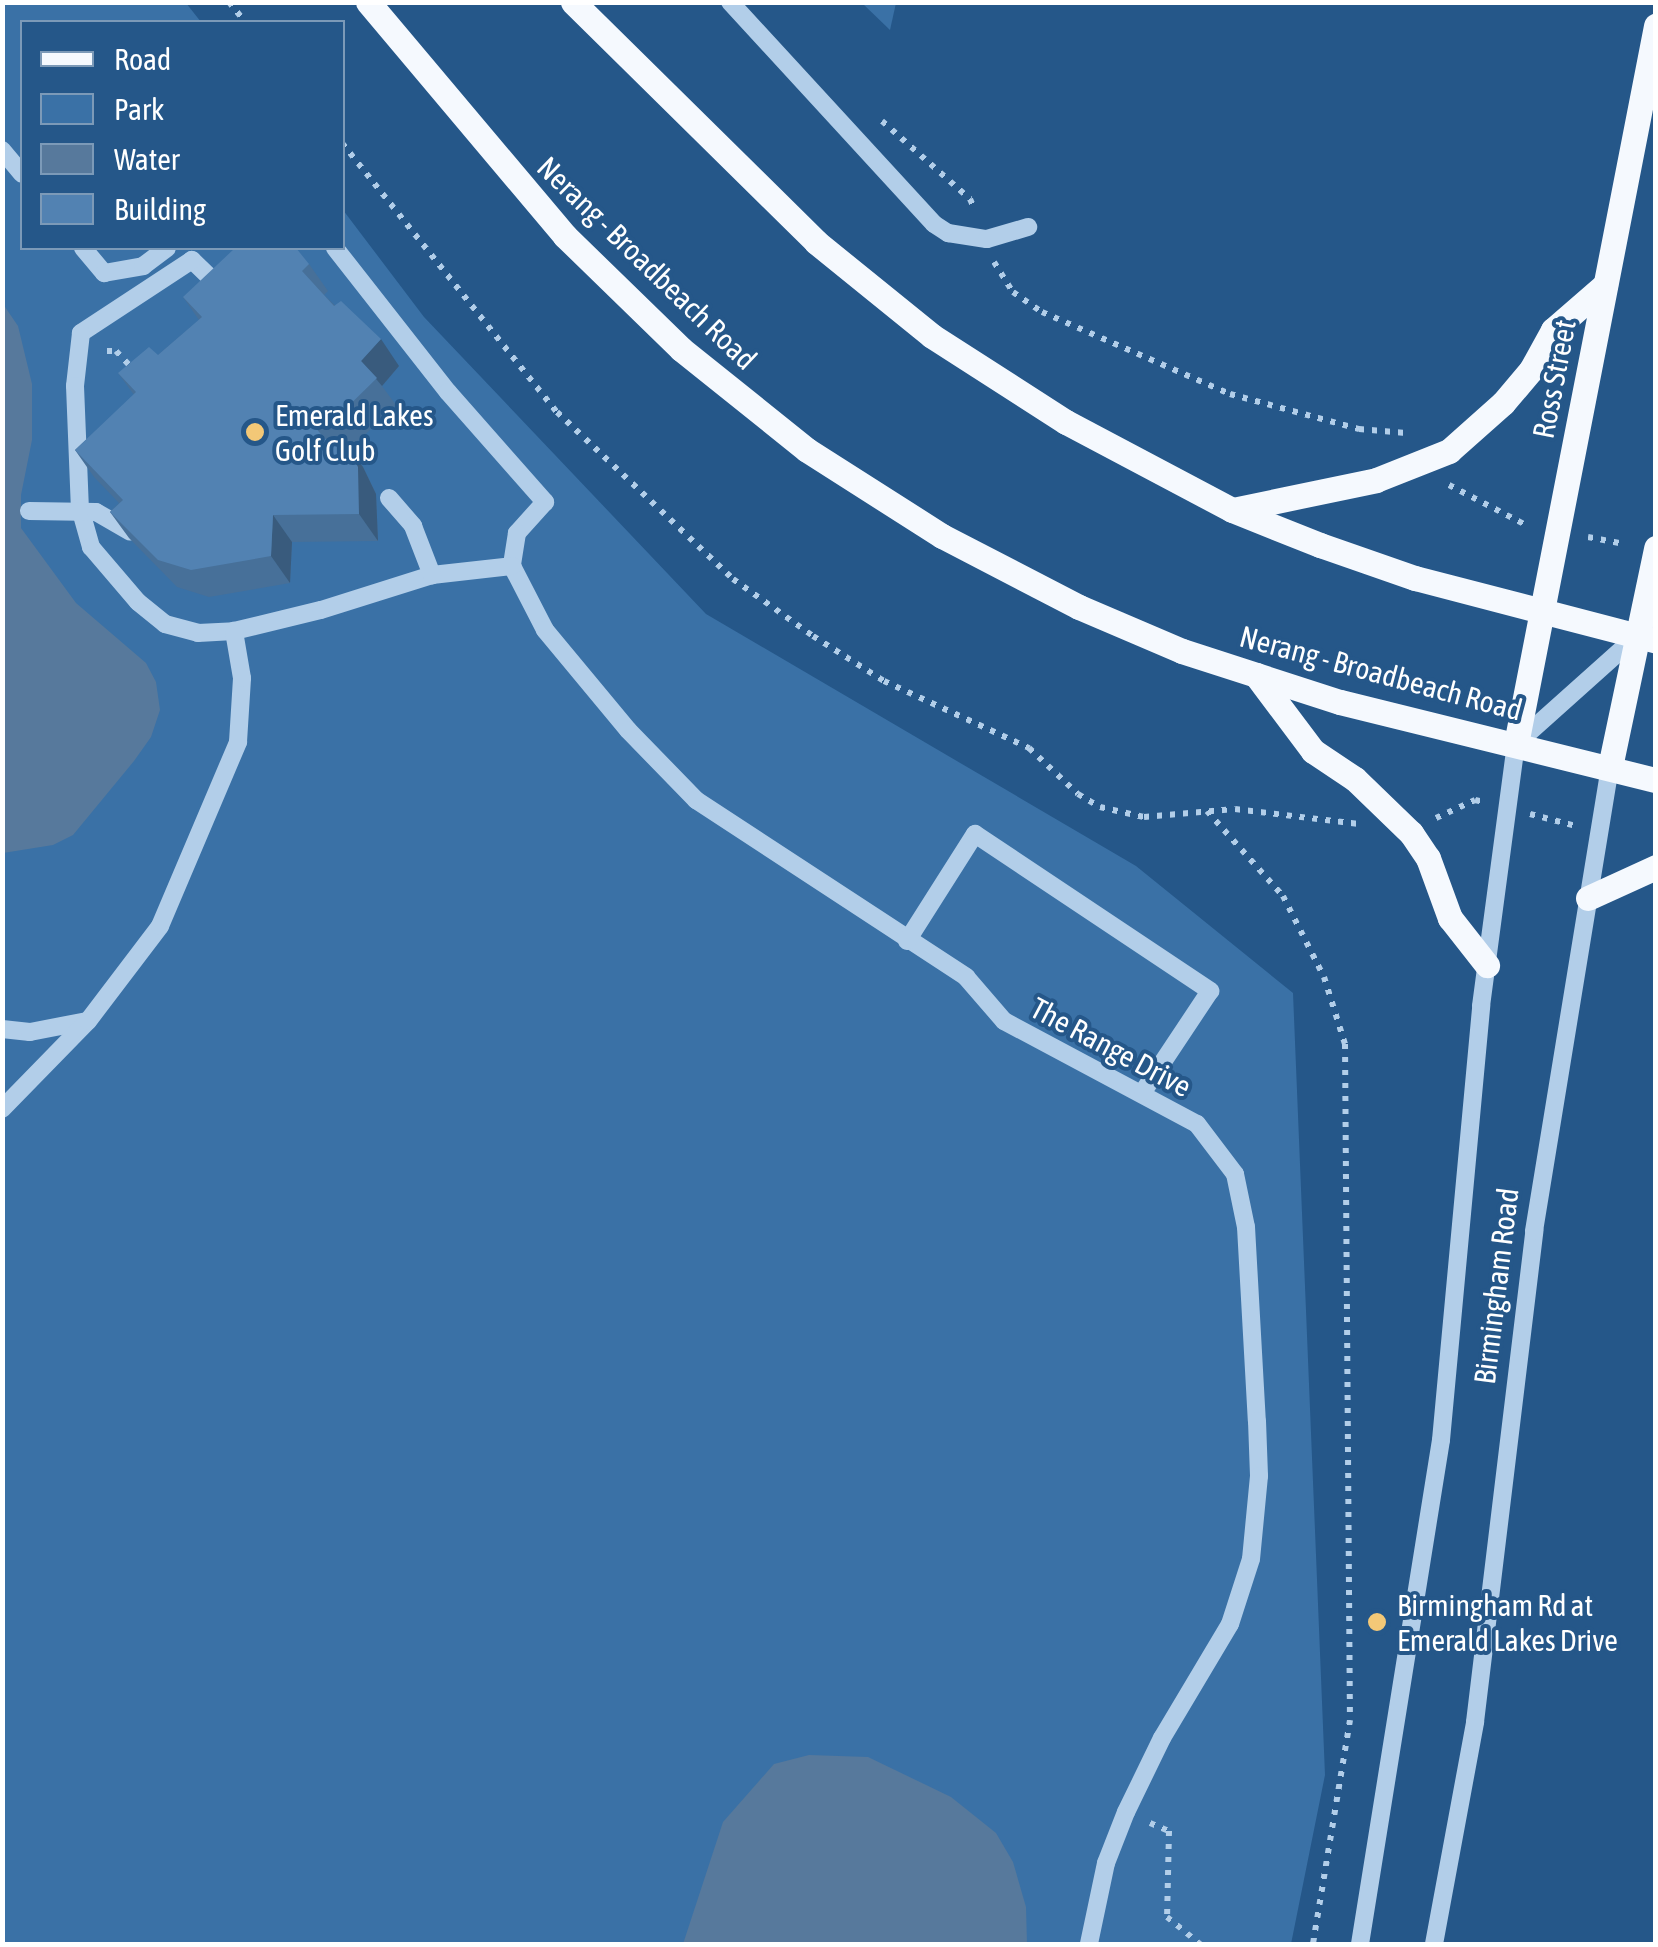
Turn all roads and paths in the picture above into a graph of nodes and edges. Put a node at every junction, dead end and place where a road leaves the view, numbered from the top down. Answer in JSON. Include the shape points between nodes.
{"nodes":[{"id":1,"x":368,"y":2,"type":"edge"},
{"id":2,"x":573,"y":2,"type":"edge"},
{"id":3,"x":730,"y":2,"type":"edge"},
{"id":4,"x":1656,"y":26,"type":"edge"},
{"id":5,"x":880,"y":120,"type":"dead end"},
{"id":6,"x":345,"y":146,"type":"edge"},
{"id":7,"x":2,"y":150,"type":"edge"},
{"id":8,"x":20,"y":172,"type":"edge"},
{"id":9,"x":979,"y":218,"type":"dead end"},
{"id":10,"x":1028,"y":227,"type":"dead end"},
{"id":11,"x":85,"y":250,"type":"edge"},
{"id":12,"x":165,"y":250,"type":"edge"},
{"id":13,"x":336,"y":250,"type":"edge"},
{"id":14,"x":996,"y":268,"type":"dead end"},
{"id":15,"x":1605,"y":285,"type":"junction"},
{"id":16,"x":226,"y":293,"type":"edge"},
{"id":17,"x":79,"y":352,"type":"junction"},
{"id":18,"x":134,"y":370,"type":"edge"},
{"id":19,"x":1415,"y":433,"type":"dead end"},
{"id":20,"x":1437,"y":478,"type":"dead end"},
{"id":21,"x":389,"y":498,"type":"dead end"},
{"id":22,"x":80,"y":508,"type":"junction"},
{"id":23,"x":1232,"y":510,"type":"junction"},
{"id":24,"x":29,"y":511,"type":"dead end"},
{"id":25,"x":1527,"y":526,"type":"dead end"},
{"id":26,"x":130,"y":532,"type":"edge"},
{"id":27,"x":1656,"y":548,"type":"edge"},
{"id":28,"x":512,"y":566,"type":"junction"},
{"id":29,"x":432,"y":575,"type":"junction"},
{"id":30,"x":1542,"y":613,"type":"junction"},
{"id":31,"x":1656,"y":619,"type":"edge"},
{"id":32,"x":234,"y":632,"type":"junction"},
{"id":33,"x":1645,"y":639,"type":"edge"},
{"id":34,"x":1256,"y":675,"type":"junction"},
{"id":35,"x":1516,"y":744,"type":"junction"},
{"id":36,"x":1610,"y":767,"type":"junction"},
{"id":37,"x":1656,"y":780,"type":"edge"},
{"id":38,"x":1508,"y":808,"type":"junction"},
{"id":39,"x":1206,"y":810,"type":"junction"},
{"id":40,"x":1371,"y":824,"type":"dead end"},
{"id":41,"x":1424,"y":824,"type":"dead end"},
{"id":42,"x":1600,"y":832,"type":"junction"},
{"id":43,"x":1656,"y":868,"type":"edge"},
{"id":44,"x":1588,"y":898,"type":"junction"},
{"id":45,"x":907,"y":941,"type":"junction"},
{"id":46,"x":1487,"y":965,"type":"junction"},
{"id":47,"x":88,"y":1021,"type":"junction"},
{"id":48,"x":2,"y":1029,"type":"edge"},
{"id":49,"x":1143,"y":1092,"type":"junction"},
{"id":50,"x":2,"y":1110,"type":"edge"},
{"id":51,"x":1126,"y":1812,"type":"junction"},
{"id":52,"x":1089,"y":1944,"type":"edge"},
{"id":53,"x":1200,"y":1944,"type":"edge"},
{"id":54,"x":1313,"y":1944,"type":"edge"},
{"id":55,"x":1360,"y":1944,"type":"edge"},
{"id":56,"x":1434,"y":1944,"type":"edge"}],
"edges":[{"from":1,"to":34,"type":"main road","name":"Nerang - Broadbeach Road","via":[[564,236],[760,415],[866,490],[1007,572],[1182,650]]},
{"from":2,"to":23,"type":"main road","via":[[816,242],[932,336],[1066,422]]},
{"from":3,"to":10,"type":"street","via":[[934,224],[986,239]]},
{"from":4,"to":15,"type":"main road","name":"Ross Street"},
{"from":5,"to":9,"type":"path","via":[[970,199]]},
{"from":6,"to":39,"type":"path","via":[[557,412],[732,579],[884,680],[1030,748],[1100,807],[1144,817]]},
{"from":7,"to":8,"type":"street"},
{"from":11,"to":12,"type":"street","via":[[104,273],[143,266]]},
{"from":13,"to":28,"type":"street","via":[[545,502],[517,533]]},
{"from":14,"to":19,"type":"path","via":[[1013,292],[1042,312],[1230,394],[1359,429]]},
{"from":15,"to":23,"type":"main road","via":[[1553,330],[1503,403],[1448,451],[1376,480]]},
{"from":15,"to":30,"type":"main road","name":"Ross Street"},
{"from":16,"to":17,"type":"street","via":[[192,260],[81,332]]},
{"from":17,"to":18,"type":"path","via":[[116,351]]},
{"from":17,"to":22,"type":"street"},
{"from":20,"to":25,"type":"path"},
{"from":21,"to":29,"type":"street","via":[[413,526]]},
{"from":22,"to":24,"type":"street"},
{"from":22,"to":26,"type":"street"},
{"from":22,"to":32,"type":"street","via":[[91,547],[165,624],[198,633]]},
{"from":23,"to":30,"type":"main road","via":[[1415,578]]},
{"from":27,"to":33,"type":"main road"},
{"from":28,"to":29,"type":"street"},
{"from":28,"to":45,"type":"street","name":"The Range Drive","via":[[545,630],[696,800]]},
{"from":29,"to":32,"type":"street"},
{"from":30,"to":33,"type":"main road"},
{"from":30,"to":35,"type":"main road","name":"Ross Street"},
{"from":31,"to":33,"type":"street"},
{"from":32,"to":47,"type":"street","via":[[242,678],[238,742],[160,926]]},
{"from":33,"to":35,"type":"street"},
{"from":33,"to":36,"type":"main road","name":"Birmingham Road"},
{"from":34,"to":35,"type":"main road","name":"Nerang - Broadbeach Road"},
{"from":34,"to":46,"type":"main road","via":[[1314,751],[1355,779],[1411,833],[1428,858],[1450,918]]},
{"from":35,"to":36,"type":"main road","name":"Nerang - Broadbeach Road"},
{"from":35,"to":38,"type":"street","name":"Birmingham Road"},
{"from":36,"to":37,"type":"main road","name":"Nerang - Broadbeach Road"},
{"from":36,"to":42,"type":"street","name":"Birmingham Road"},
{"from":38,"to":41,"type":"path","via":[[1475,800]]},
{"from":38,"to":42,"type":"path"},
{"from":38,"to":46,"type":"street","name":"Birmingham Road"},
{"from":39,"to":40,"type":"path"},
{"from":39,"to":54,"type":"path","via":[[1284,896],[1324,977],[1345,1044],[1350,1720]]},
{"from":42,"to":44,"type":"street","name":"Birmingham Road"},
{"from":43,"to":44,"type":"main road"},
{"from":44,"to":56,"type":"street","name":"Birmingham Road","via":[[1534,1231],[1475,1722]]},
{"from":45,"to":49,"type":"street","name":"The Range Drive","via":[[966,978],[1004,1022]]},
{"from":45,"to":49,"type":"street","via":[[975,834],[1210,991]]},
{"from":46,"to":55,"type":"street","name":"Birmingham Road","via":[[1441,1440]]},
{"from":47,"to":48,"type":"street","via":[[30,1032]]},
{"from":47,"to":50,"type":"street"},
{"from":49,"to":51,"type":"street","name":"The Range Drive","via":[[1198,1124],[1235,1174],[1246,1227],[1259,1476],[1250,1559],[1230,1624]]},
{"from":51,"to":52,"type":"street","name":"The Range Drive","via":[[1106,1863]]},
{"from":51,"to":53,"type":"path","via":[[1168,1832],[1168,1918]]}]}
